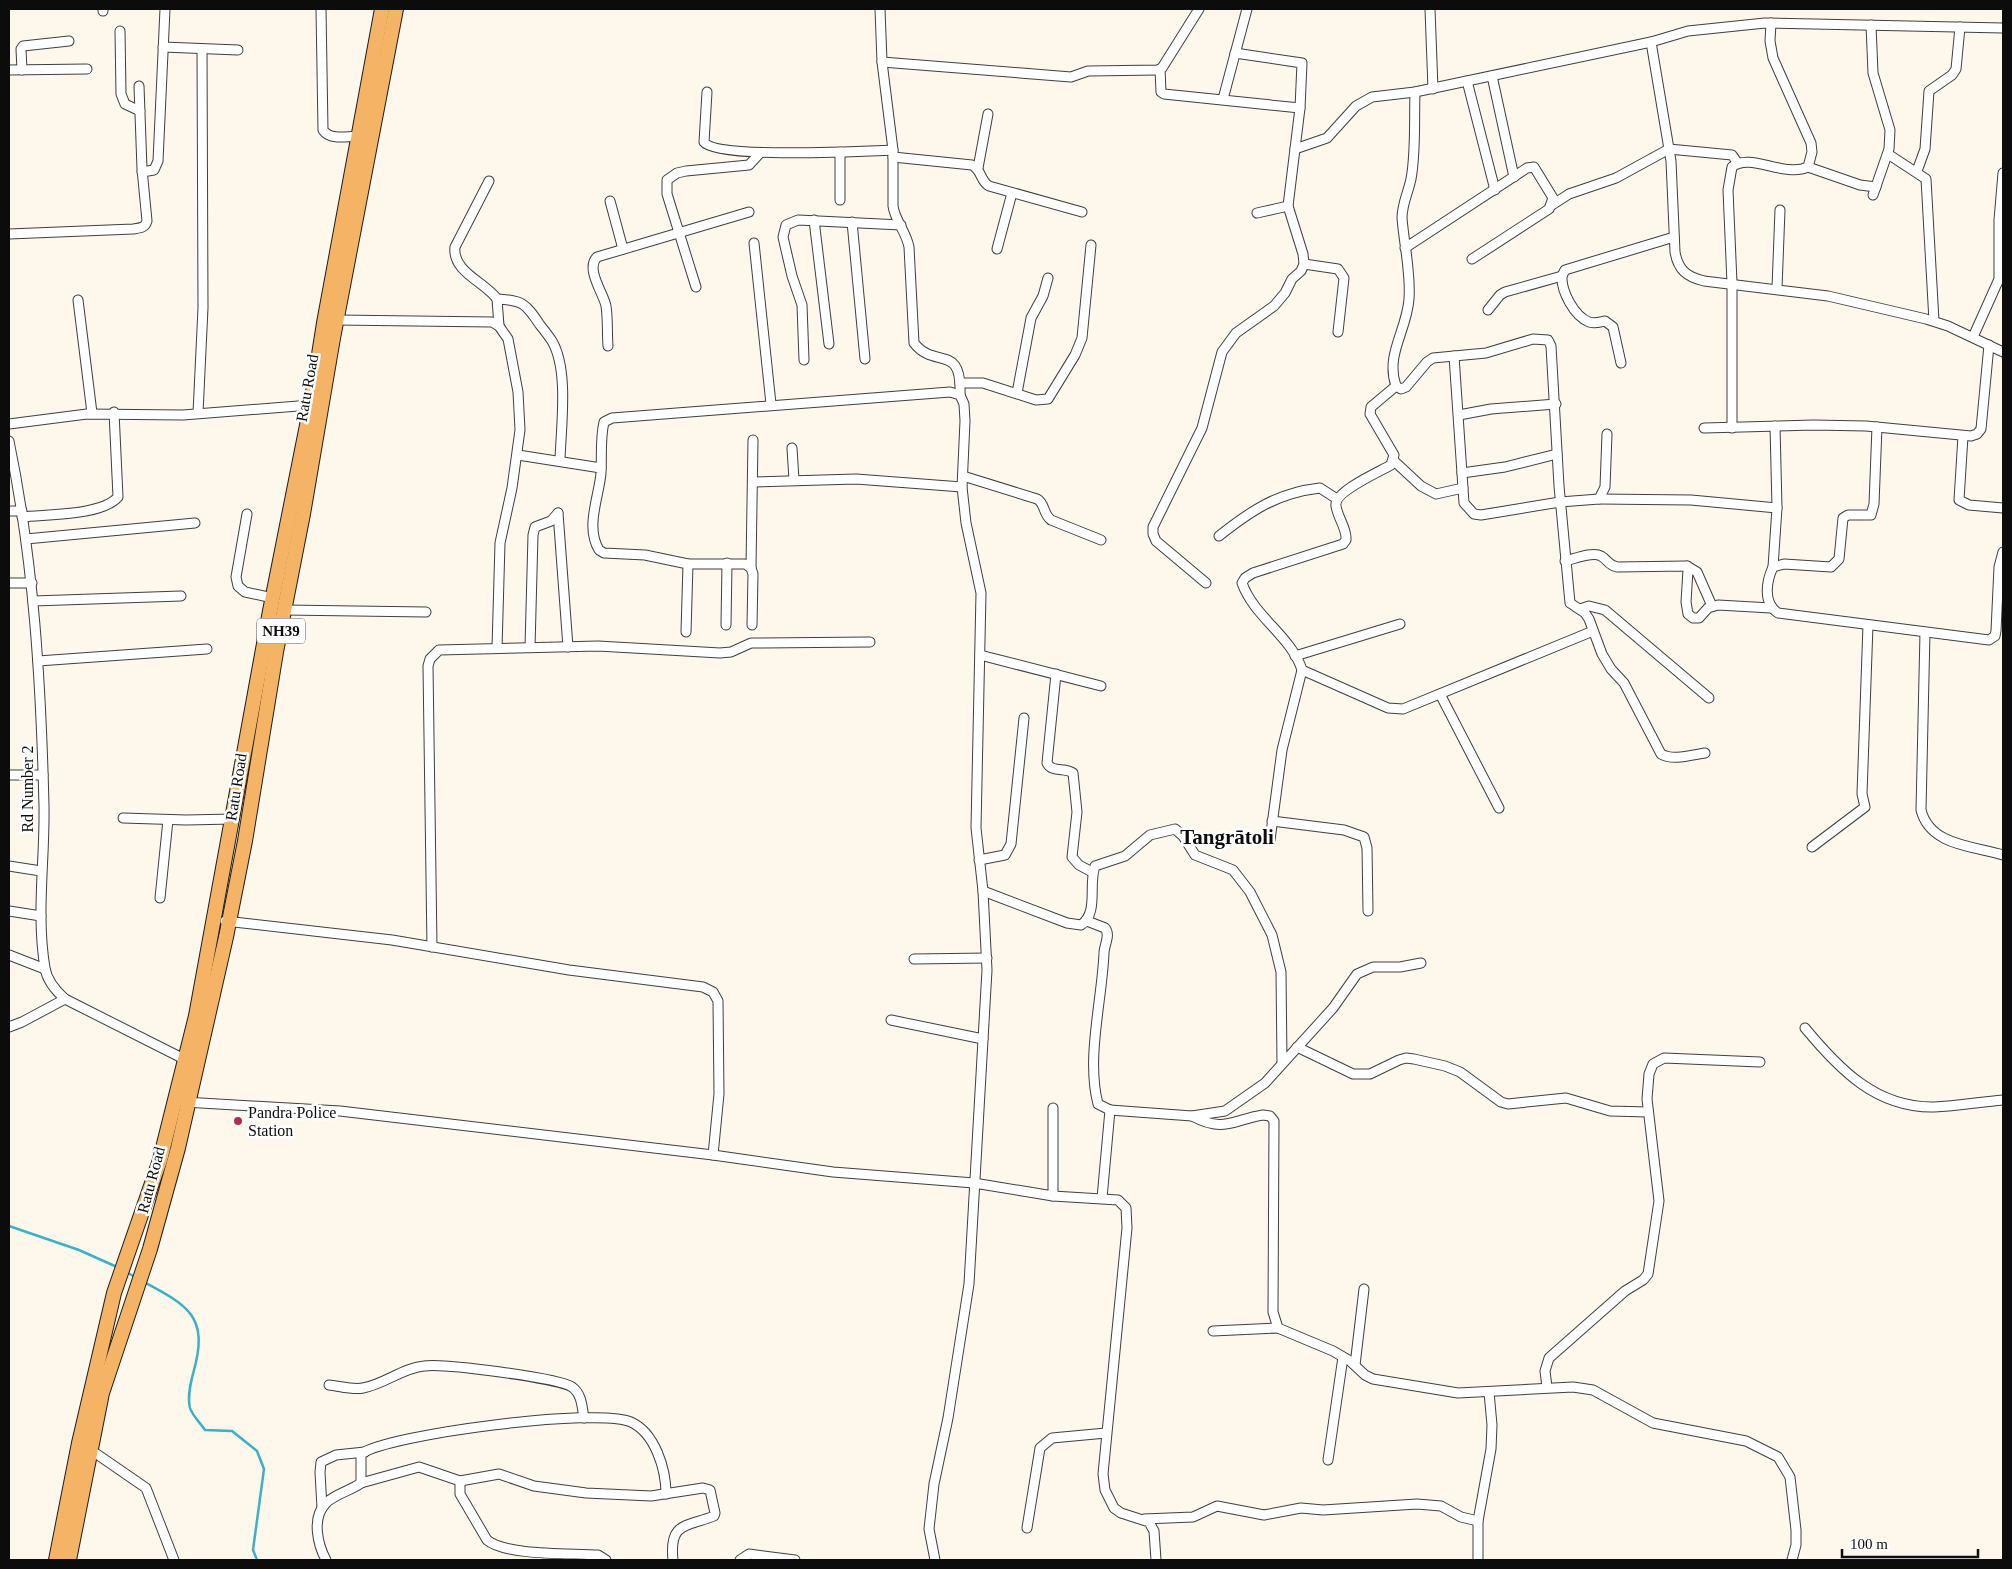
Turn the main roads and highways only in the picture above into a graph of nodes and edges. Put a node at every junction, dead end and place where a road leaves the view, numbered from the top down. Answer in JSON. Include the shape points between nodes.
{"nodes":[{"id":1,"x":382,"y":9,"type":"edge"},
{"id":2,"x":396,"y":9,"type":"edge"},
{"id":3,"x":222,"y":920,"type":"junction"},
{"id":4,"x":85,"y":1446,"type":"junction"},
{"id":5,"x":56,"y":1560,"type":"edge"},
{"id":6,"x":69,"y":1560,"type":"edge"}],
"edges":[{"from":1,"to":3,"type":"main road","name":"Ratu Road","via":[[233,819]]},
{"from":2,"to":3,"type":"main road","name":"Ratu Road","number":"NH39","via":[[337,320],[245,841]]},
{"from":3,"to":4,"type":"main road","name":"Ratu Road","via":[[160,1160],[114,1293]]},
{"from":3,"to":4,"type":"main road","name":"Ratu Road","number":"NH39","via":[[189,1102],[150,1249]]},
{"from":4,"to":5,"type":"main road","name":"Ratu Road"},
{"from":4,"to":6,"type":"main road","name":"Ratu Road"}]}
